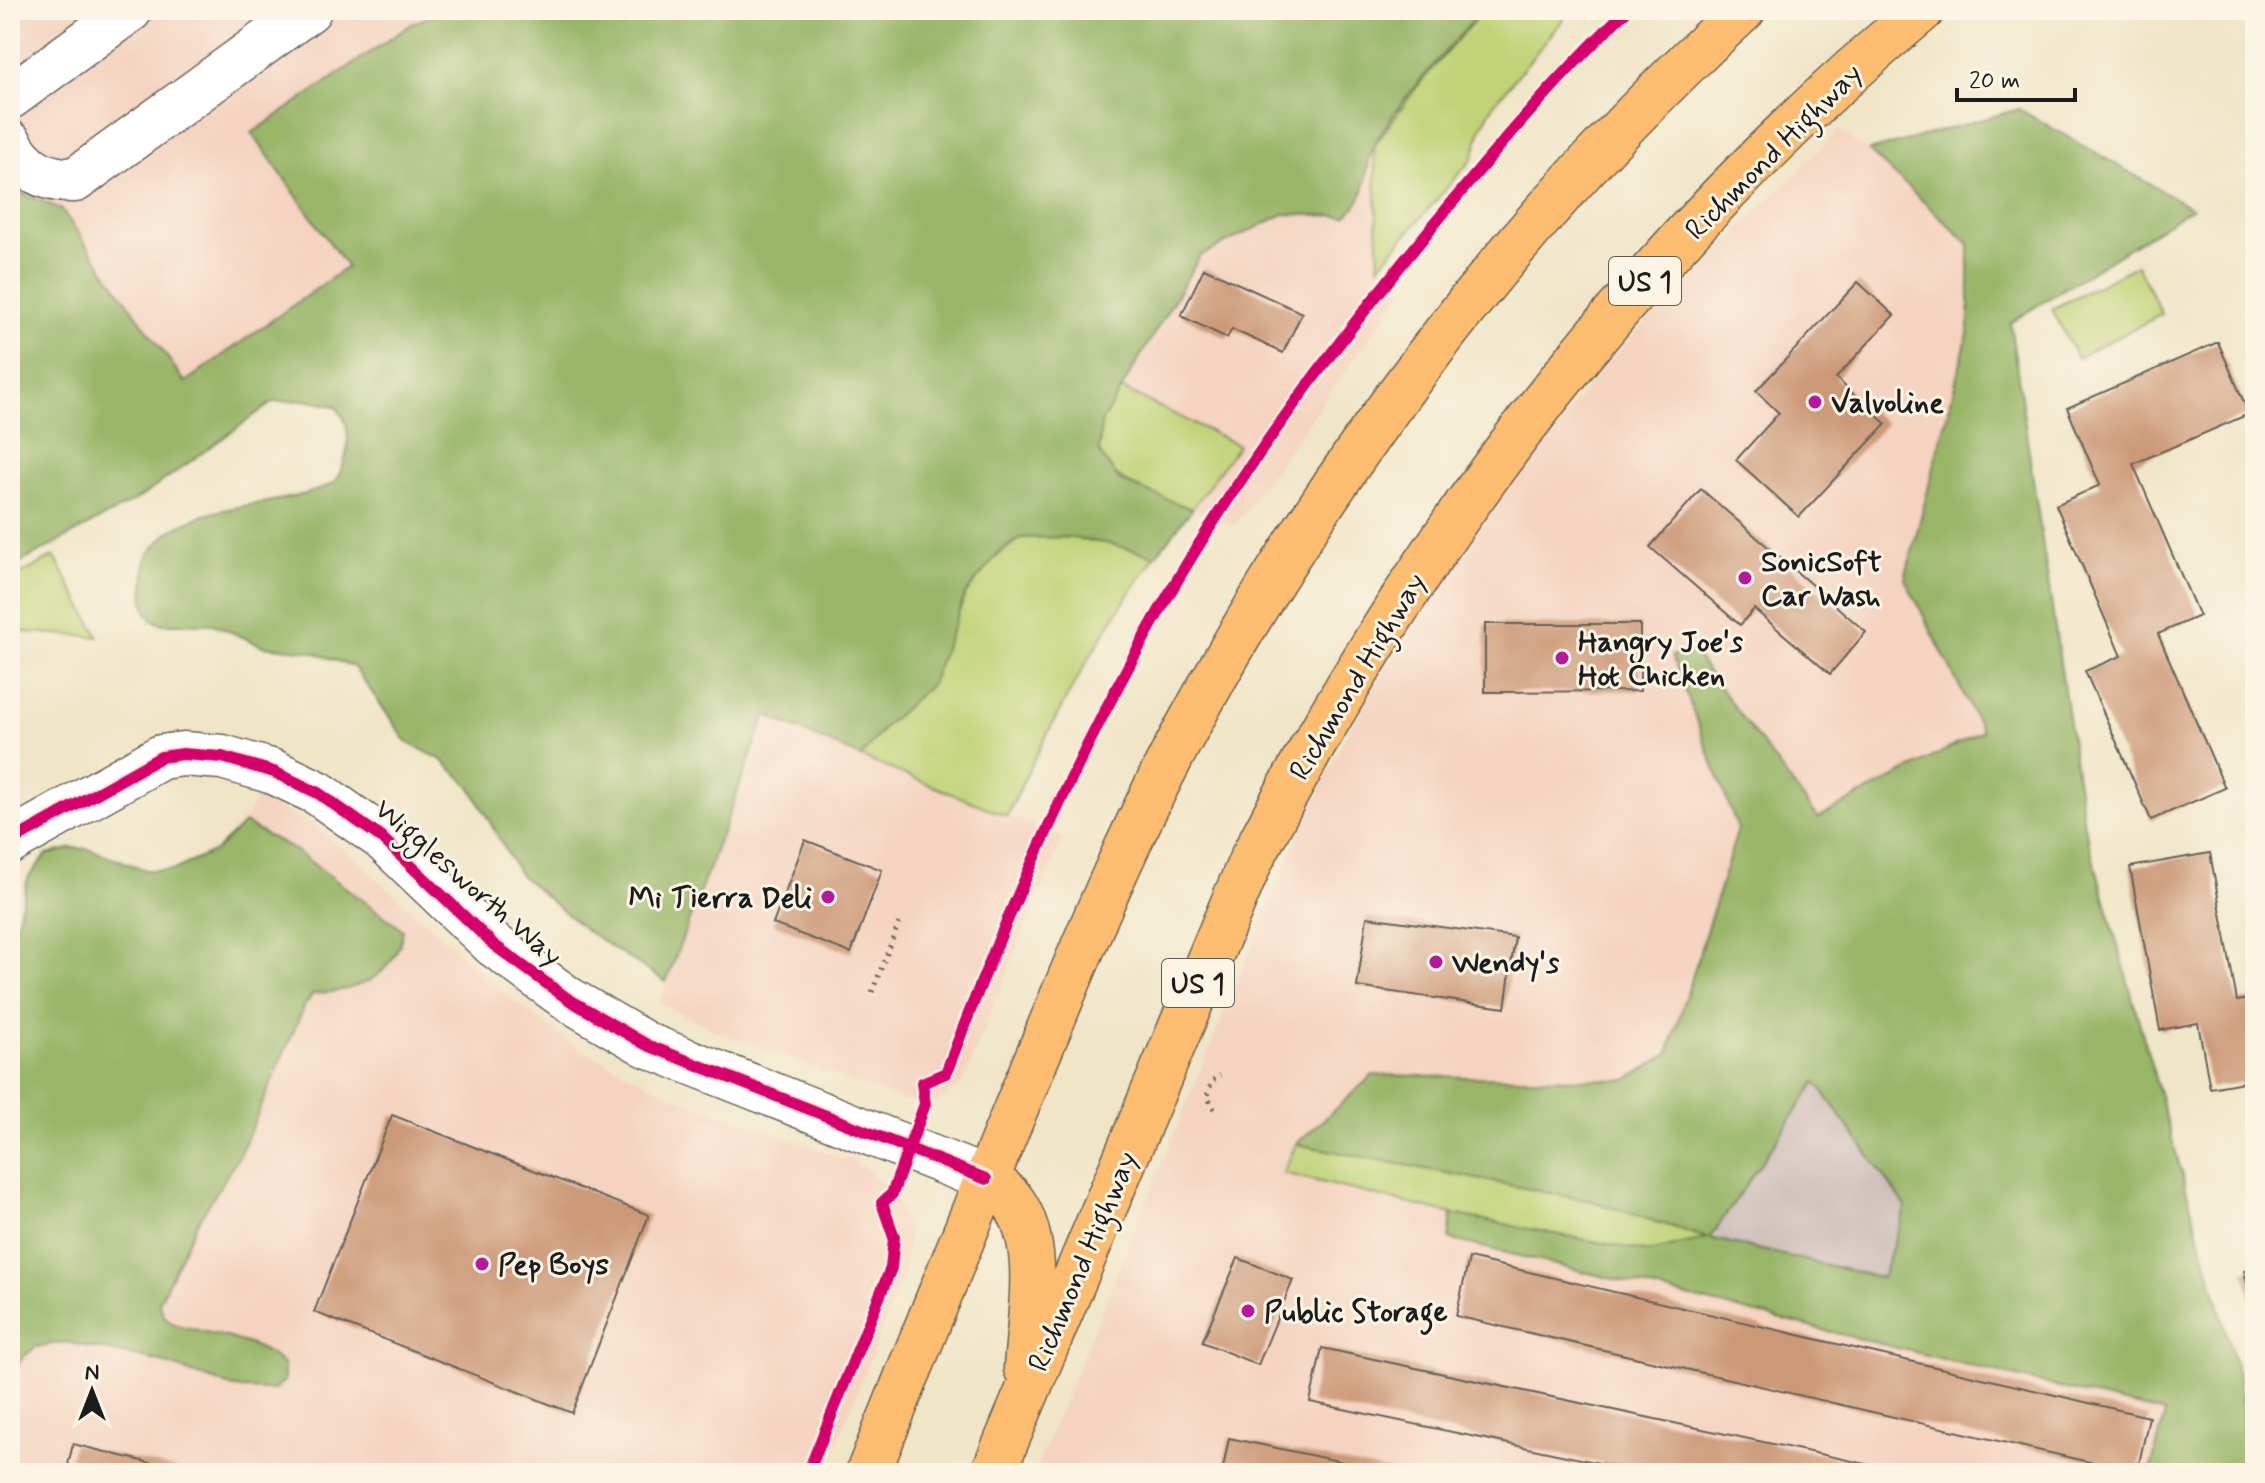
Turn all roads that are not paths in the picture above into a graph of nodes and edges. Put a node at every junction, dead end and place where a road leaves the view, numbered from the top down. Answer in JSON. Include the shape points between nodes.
{"nodes":[{"id":1,"x":130,"y":10,"type":"edge"},
{"id":2,"x":309,"y":10,"type":"edge"},
{"id":3,"x":1743,"y":10,"type":"edge"},
{"id":4,"x":1922,"y":10,"type":"edge"},
{"id":5,"x":10,"y":97,"type":"edge"},
{"id":6,"x":10,"y":143,"type":"edge"},
{"id":7,"x":10,"y":843,"type":"edge"},
{"id":8,"x":986,"y":1179,"type":"junction"},
{"id":9,"x":1025,"y":1399,"type":"junction"},
{"id":10,"x":868,"y":1473,"type":"edge"},
{"id":11,"x":993,"y":1473,"type":"edge"}],
"edges":[{"from":1,"to":5,"type":"street"},
{"from":2,"to":6,"type":"street","via":[[75,180],[35,172]]},
{"from":3,"to":8,"type":"main road","via":[[1523,238],[1422,363],[1306,526],[1183,735],[1128,846]]},
{"from":4,"to":9,"type":"main road","name":"Richmond Highway","number":"US 1","via":[[1765,154],[1620,307],[1476,490],[1376,637],[1251,860]]},
{"from":7,"to":8,"type":"street","name":"Wigglesworth Way","via":[[161,757],[222,757],[274,772],[361,821],[494,945],[568,999],[647,1045]]},
{"from":8,"to":9,"type":"main road","via":[[1016,1205],[1029,1250]]},
{"from":8,"to":10,"type":"main road"},
{"from":9,"to":11,"type":"main road","name":"Richmond Highway","number":"US 1"}]}
